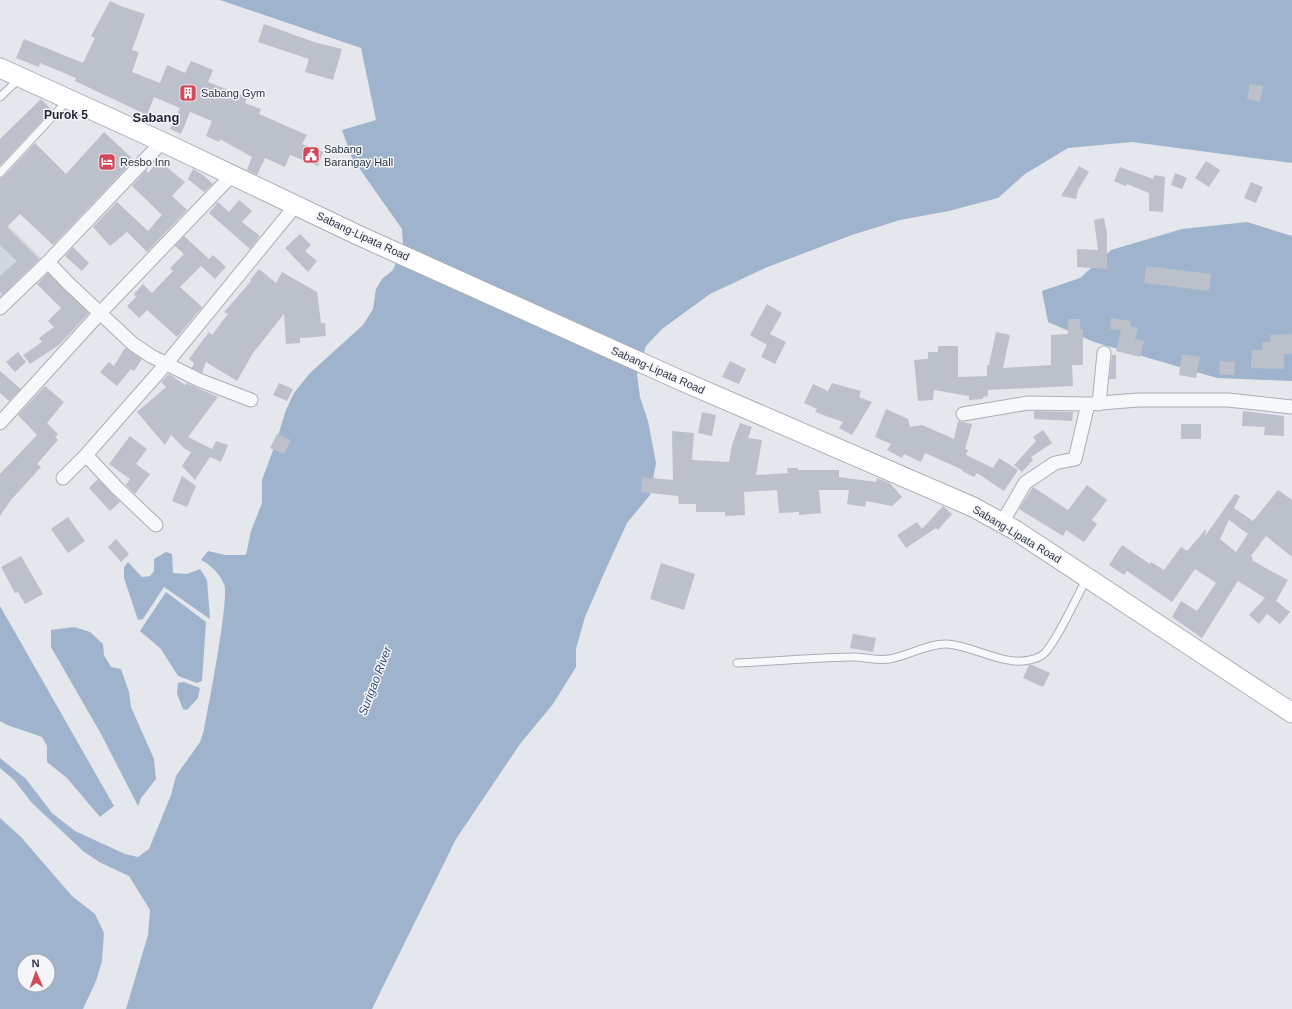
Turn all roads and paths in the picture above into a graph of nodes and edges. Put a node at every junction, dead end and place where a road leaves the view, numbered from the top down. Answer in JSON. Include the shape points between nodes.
{"nodes":[{"id":1,"x":0,"y":68,"type":"edge"},
{"id":2,"x":20,"y":77,"type":"junction"},
{"id":3,"x":0,"y":97,"type":"edge"},
{"id":4,"x":69,"y":98,"type":"junction"},
{"id":5,"x":162,"y":142,"type":"junction"},
{"id":6,"x":0,"y":172,"type":"edge"},
{"id":7,"x":232,"y":174,"type":"junction"},
{"id":8,"x":296,"y":205,"type":"junction"},
{"id":9,"x":48,"y":262,"type":"junction"},
{"id":10,"x":0,"y":308,"type":"edge"},
{"id":11,"x":100,"y":313,"type":"junction"},
{"id":12,"x":1104,"y":353,"type":"dead end"},
{"id":13,"x":166,"y":364,"type":"junction"},
{"id":14,"x":251,"y":400,"type":"dead end"},
{"id":15,"x":1093,"y":404,"type":"junction"},
{"id":16,"x":1292,"y":407,"type":"edge"},
{"id":17,"x":963,"y":414,"type":"dead end"},
{"id":18,"x":0,"y":423,"type":"edge"},
{"id":19,"x":86,"y":455,"type":"junction"},
{"id":20,"x":63,"y":478,"type":"dead end"},
{"id":21,"x":1002,"y":523,"type":"junction"},
{"id":22,"x":156,"y":525,"type":"dead end"},
{"id":23,"x":1087,"y":578,"type":"junction"},
{"id":24,"x":737,"y":663,"type":"dead end"},
{"id":25,"x":1292,"y":713,"type":"edge"}],
"edges":[{"from":1,"to":2,"type":"main road","name":"Sabang-Lipata Road"},
{"from":2,"to":3,"type":"lane"},
{"from":2,"to":4,"type":"main road","name":"Sabang-Lipata Road"},
{"from":4,"to":5,"type":"main road","name":"Sabang-Lipata Road"},
{"from":4,"to":6,"type":"lane"},
{"from":5,"to":7,"type":"main road","name":"Sabang-Lipata Road"},
{"from":5,"to":9,"type":"street"},
{"from":7,"to":8,"type":"main road","name":"Sabang-Lipata Road"},
{"from":7,"to":11,"type":"street"},
{"from":8,"to":13,"type":"street"},
{"from":8,"to":21,"type":"main road","name":"Sabang-Lipata Road","via":[[682,381],[973,506]]},
{"from":9,"to":10,"type":"street"},
{"from":9,"to":11,"type":"street"},
{"from":11,"to":13,"type":"street","via":[[133,344]]},
{"from":11,"to":18,"type":"street"},
{"from":12,"to":15,"type":"street"},
{"from":13,"to":14,"type":"street"},
{"from":13,"to":19,"type":"street"},
{"from":15,"to":16,"type":"street","via":[[1138,400],[1228,400]]},
{"from":15,"to":17,"type":"street","via":[[1028,403]]},
{"from":15,"to":21,"type":"street","via":[[1075,459],[1054,463],[1025,484]]},
{"from":19,"to":20,"type":"street"},
{"from":19,"to":22,"type":"street"},
{"from":21,"to":23,"type":"main road","name":"Sabang-Lipata Road"},
{"from":23,"to":24,"type":"lane","via":[[1052,643],[1042,656],[1024,660],[1002,660],[967,647],[946,644],[887,659],[852,656]]},
{"from":23,"to":25,"type":"main road","name":"Sabang-Lipata Road"}]}
